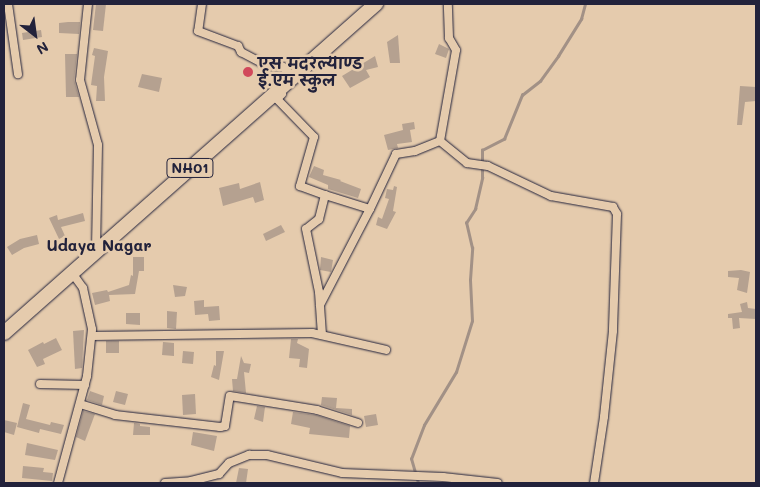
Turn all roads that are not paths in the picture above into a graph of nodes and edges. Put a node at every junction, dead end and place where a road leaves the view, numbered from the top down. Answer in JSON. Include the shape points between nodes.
{"nodes":[{"id":1,"x":8,"y":4,"type":"edge"},
{"id":2,"x":88,"y":4,"type":"edge"},
{"id":3,"x":202,"y":4,"type":"edge"},
{"id":4,"x":376,"y":4,"type":"edge"},
{"id":5,"x":448,"y":4,"type":"edge"},
{"id":6,"x":311,"y":63,"type":"junction"},
{"id":7,"x":18,"y":74,"type":"dead end"},
{"id":8,"x":293,"y":77,"type":"junction"},
{"id":9,"x":440,"y":140,"type":"junction"},
{"id":10,"x":325,"y":195,"type":"junction"},
{"id":11,"x":370,"y":209,"type":"junction"},
{"id":12,"x":96,"y":252,"type":"junction"},
{"id":13,"x":72,"y":273,"type":"junction"},
{"id":14,"x":320,"y":304,"type":"junction"},
{"id":15,"x":4,"y":333,"type":"edge"},
{"id":16,"x":322,"y":335,"type":"junction"},
{"id":17,"x":92,"y":336,"type":"junction"},
{"id":18,"x":386,"y":350,"type":"dead end"},
{"id":19,"x":40,"y":384,"type":"dead end"},
{"id":20,"x":85,"y":385,"type":"junction"},
{"id":21,"x":80,"y":404,"type":"junction"},
{"id":22,"x":358,"y":423,"type":"dead end"},
{"id":23,"x":58,"y":483,"type":"edge"},
{"id":24,"x":165,"y":483,"type":"edge"},
{"id":25,"x":498,"y":483,"type":"edge"},
{"id":26,"x":594,"y":483,"type":"edge"}],
"edges":[{"from":1,"to":7,"type":"street"},
{"from":2,"to":12,"type":"street","via":[[80,80],[98,145]]},
{"from":3,"to":8,"type":"street","via":[[198,31],[238,46],[241,52],[267,66],[283,67]]},
{"from":4,"to":6,"type":"highway","number":"NH01"},
{"from":5,"to":9,"type":"street","via":[[449,38],[456,50]]},
{"from":6,"to":8,"type":"highway","number":"NH01"},
{"from":6,"to":10,"type":"street","via":[[277,99],[314,137],[300,186]]},
{"from":8,"to":12,"type":"highway","number":"NH01"},
{"from":9,"to":11,"type":"street","via":[[414,151],[396,154]]},
{"from":9,"to":26,"type":"street","via":[[467,163],[488,166],[550,196],[613,207],[617,214],[613,331]]},
{"from":10,"to":11,"type":"street"},
{"from":10,"to":14,"type":"street","via":[[320,219],[306,228]]},
{"from":11,"to":14,"type":"street"},
{"from":12,"to":13,"type":"highway","number":"NH01"},
{"from":13,"to":15,"type":"highway","number":"NH01"},
{"from":13,"to":17,"type":"street","via":[[83,288]]},
{"from":14,"to":16,"type":"street"},
{"from":16,"to":17,"type":"street"},
{"from":16,"to":18,"type":"street"},
{"from":17,"to":20,"type":"street"},
{"from":19,"to":20,"type":"street"},
{"from":20,"to":21,"type":"street"},
{"from":21,"to":22,"type":"street","via":[[115,415],[220,427],[225,426],[230,396],[317,410]]},
{"from":21,"to":23,"type":"street"},
{"from":24,"to":25,"type":"street","via":[[219,474],[229,463],[249,455],[342,472]]}]}
